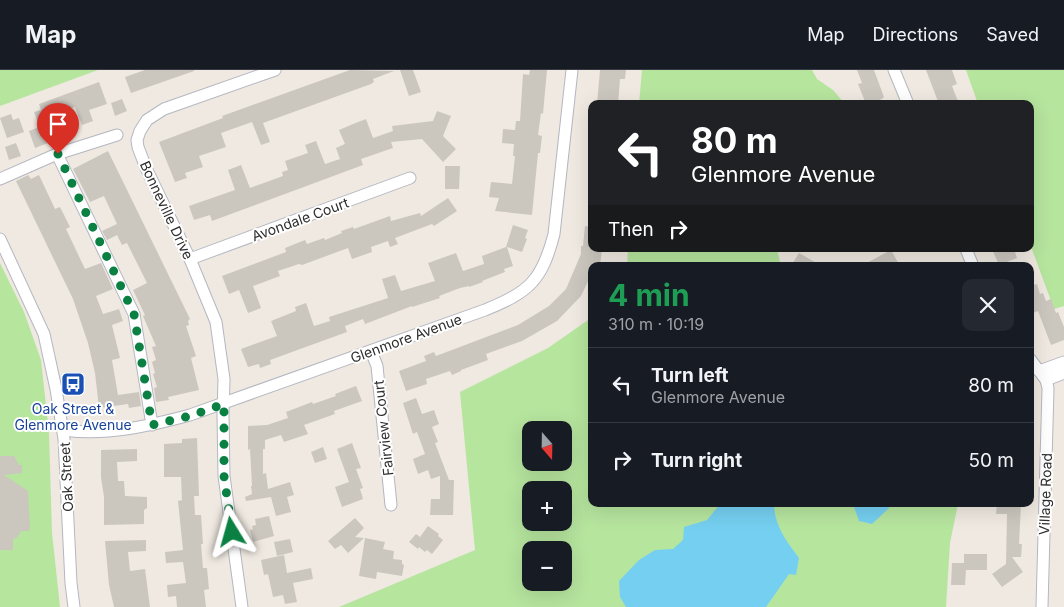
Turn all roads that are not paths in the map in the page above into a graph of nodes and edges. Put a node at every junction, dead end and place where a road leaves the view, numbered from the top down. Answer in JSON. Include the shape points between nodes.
{"nodes":[{"id":1,"x":275,"y":70,"type":"edge"},
{"id":2,"x":572,"y":70,"type":"edge"},
{"id":3,"x":894,"y":70,"type":"edge"},
{"id":4,"x":906,"y":100,"type":"edge"},
{"id":5,"x":117,"y":135,"type":"dead end"},
{"id":6,"x":58,"y":154,"type":"junction"},
{"id":7,"x":410,"y":178,"type":"dead end"},
{"id":8,"x":0,"y":179,"type":"edge"},
{"id":9,"x":0,"y":239,"type":"edge"},
{"id":10,"x":190,"y":260,"type":"junction"},
{"id":11,"x":372,"y":350,"type":"junction"},
{"id":12,"x":1064,"y":362,"type":"edge"},
{"id":13,"x":1034,"y":365,"type":"edge"},
{"id":14,"x":1064,"y":373,"type":"edge"},
{"id":15,"x":1042,"y":376,"type":"junction"},
{"id":16,"x":224,"y":404,"type":"junction"},
{"id":17,"x":152,"y":425,"type":"junction"},
{"id":18,"x":64,"y":430,"type":"junction"},
{"id":19,"x":391,"y":506,"type":"dead end"},
{"id":20,"x":74,"y":607,"type":"edge"},
{"id":21,"x":242,"y":607,"type":"edge"},
{"id":22,"x":1042,"y":607,"type":"edge"}],
"edges":[{"from":1,"to":10,"type":"street","name":"Bonneville Drive","via":[[164,109],[147,120],[140,131],[138,146],[146,168]]},
{"from":2,"to":11,"type":"street","name":"Glenmore Avenue","via":[[554,234],[541,272],[529,287],[510,300]]},
{"from":3,"to":4,"type":"street"},
{"from":5,"to":6,"type":"street"},
{"from":6,"to":8,"type":"street"},
{"from":6,"to":17,"type":"street","via":[[134,314]]},
{"from":7,"to":10,"type":"street","name":"Avondale Court"},
{"from":9,"to":18,"type":"street","name":"Oak Street","via":[[44,334]]},
{"from":10,"to":16,"type":"street","name":"Bonneville Drive","via":[[216,322]]},
{"from":11,"to":16,"type":"street","name":"Glenmore Avenue"},
{"from":11,"to":19,"type":"street","name":"Fairview Court","via":[[377,366]]},
{"from":12,"to":15,"type":"street"},
{"from":13,"to":15,"type":"street"},
{"from":14,"to":15,"type":"street"},
{"from":15,"to":22,"type":"street","name":"Village Road","via":[[1048,388]]},
{"from":16,"to":17,"type":"street","name":"Glenmore Avenue"},
{"from":16,"to":21,"type":"street","name":"Bonneville Drive","via":[[224,476]]},
{"from":17,"to":18,"type":"street","name":"Glenmore Avenue","via":[[121,430]]},
{"from":18,"to":20,"type":"street","name":"Oak Street"}]}
